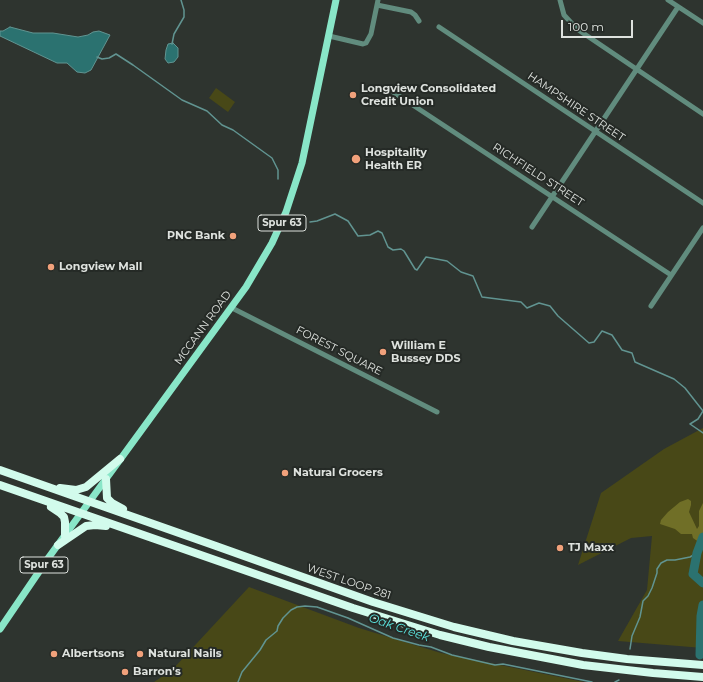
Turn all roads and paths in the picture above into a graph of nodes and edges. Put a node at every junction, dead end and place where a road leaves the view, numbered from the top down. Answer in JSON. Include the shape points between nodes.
{"nodes":[{"id":1,"x":336,"y":0,"type":"edge"},
{"id":2,"x":560,"y":0,"type":"edge"},
{"id":3,"x":668,"y":0,"type":"edge"},
{"id":4,"x":378,"y":2,"type":"edge"},
{"id":5,"x":678,"y":7,"type":"junction"},
{"id":6,"x":419,"y":21,"type":"dead end"},
{"id":7,"x":703,"y":23,"type":"edge"},
{"id":8,"x":439,"y":27,"type":"dead end"},
{"id":9,"x":329,"y":36,"type":"junction"},
{"id":10,"x":636,"y":70,"type":"junction"},
{"id":11,"x":393,"y":92,"type":"dead end"},
{"id":12,"x":703,"y":114,"type":"edge"},
{"id":13,"x":595,"y":131,"type":"junction"},
{"id":14,"x":552,"y":197,"type":"junction"},
{"id":15,"x":703,"y":203,"type":"edge"},
{"id":16,"x":532,"y":227,"type":"dead end"},
{"id":17,"x":703,"y":228,"type":"edge"},
{"id":18,"x":671,"y":276,"type":"junction"},
{"id":19,"x":651,"y":306,"type":"dead end"},
{"id":20,"x":232,"y":308,"type":"junction"},
{"id":21,"x":437,"y":412,"type":"dead end"},
{"id":22,"x":120,"y":459,"type":"junction"},
{"id":23,"x":0,"y":470,"type":"edge"},
{"id":24,"x":106,"y":479,"type":"junction"},
{"id":25,"x":42,"y":485,"type":"junction"},
{"id":26,"x":0,"y":486,"type":"edge"},
{"id":27,"x":37,"y":498,"type":"junction"},
{"id":28,"x":90,"y":502,"type":"junction"},
{"id":29,"x":81,"y":514,"type":"junction"},
{"id":30,"x":141,"y":519,"type":"junction"},
{"id":31,"x":120,"y":527,"type":"junction"},
{"id":32,"x":65,"y":536,"type":"junction"},
{"id":33,"x":58,"y":545,"type":"junction"},
{"id":34,"x":263,"y":562,"type":"junction"},
{"id":35,"x":222,"y":563,"type":"junction"},
{"id":36,"x":298,"y":589,"type":"junction"},
{"id":37,"x":344,"y":593,"type":"junction"},
{"id":38,"x":0,"y":630,"type":"edge"},
{"id":39,"x":465,"y":641,"type":"junction"},
{"id":40,"x":539,"y":646,"type":"junction"},
{"id":41,"x":703,"y":665,"type":"edge"},
{"id":42,"x":703,"y":677,"type":"edge"}],
"edges":[{"from":1,"to":9,"type":"main road","name":"MCCANN ROAD","number":"Spur 63"},
{"from":2,"to":10,"type":"street","via":[[564,15],[572,26]]},
{"from":3,"to":5,"type":"street"},
{"from":4,"to":6,"type":"street","via":[[411,12]]},
{"from":4,"to":9,"type":"street","via":[[371,34],[366,43]]},
{"from":5,"to":7,"type":"street"},
{"from":5,"to":10,"type":"street"},
{"from":8,"to":13,"type":"street","name":"HAMPSHIRE STREET"},
{"from":9,"to":20,"type":"main road","name":"MCCANN ROAD","number":"Spur 63","via":[[307,146],[292,197],[268,251]]},
{"from":10,"to":12,"type":"street"},
{"from":10,"to":13,"type":"street"},
{"from":11,"to":14,"type":"street","name":"RICHFIELD STREET"},
{"from":13,"to":14,"type":"street"},
{"from":13,"to":15,"type":"street","name":"HAMPSHIRE STREET"},
{"from":14,"to":16,"type":"street"},
{"from":14,"to":18,"type":"street","name":"RICHFIELD STREET"},
{"from":17,"to":18,"type":"street"},
{"from":18,"to":19,"type":"street"},
{"from":20,"to":21,"type":"street","name":"FOREST SQUARE"},
{"from":20,"to":22,"type":"main road","name":"MCCANN ROAD","number":"Spur 63"},
{"from":22,"to":24,"type":"main road","name":"MCCANN ROAD","number":"Spur 63"},
{"from":22,"to":25,"type":"highway","via":[[82,489]]},
{"from":23,"to":25,"type":"highway","name":"WEST LOOP 281"},
{"from":24,"to":28,"type":"main road","name":"MCCANN ROAD","number":"Spur 63"},
{"from":24,"to":30,"type":"highway","via":[[108,500]]},
{"from":25,"to":28,"type":"highway","name":"WEST LOOP 281"},
{"from":26,"to":27,"type":"highway","name":"WEST LOOP 281"},
{"from":27,"to":29,"type":"highway","name":"WEST LOOP 281"},
{"from":27,"to":32,"type":"highway","via":[[63,515]]},
{"from":28,"to":29,"type":"main road","name":"MCCANN ROAD","number":"Spur 63"},
{"from":28,"to":30,"type":"highway","name":"WEST LOOP 281"},
{"from":29,"to":31,"type":"highway","name":"WEST LOOP 281"},
{"from":29,"to":32,"type":"main road","name":"MCCANN ROAD","number":"Spur 63"},
{"from":30,"to":34,"type":"highway","name":"WEST LOOP 281"},
{"from":31,"to":33,"type":"highway","via":[[88,526]]},
{"from":31,"to":35,"type":"highway","name":"WEST LOOP 281"},
{"from":32,"to":33,"type":"main road","name":"MCCANN ROAD","number":"Spur 63"},
{"from":33,"to":38,"type":"main road","name":"MCCANN ROAD","number":"Spur 63"},
{"from":34,"to":35,"type":"highway","via":[[256,568],[229,559]]},
{"from":34,"to":37,"type":"highway","name":"WEST LOOP 281"},
{"from":35,"to":36,"type":"highway","name":"WEST LOOP 281"},
{"from":36,"to":37,"type":"highway","via":[[303,583],[334,594]]},
{"from":36,"to":39,"type":"highway","name":"WEST LOOP 281","via":[[395,622]]},
{"from":37,"to":40,"type":"highway","name":"WEST LOOP 281","via":[[454,627]]},
{"from":39,"to":40,"type":"highway","via":[[484,640],[532,650]]},
{"from":39,"to":42,"type":"highway","name":"WEST LOOP 281","via":[[583,665]]},
{"from":40,"to":41,"type":"highway","name":"WEST LOOP 281","via":[[621,658]]}]}
